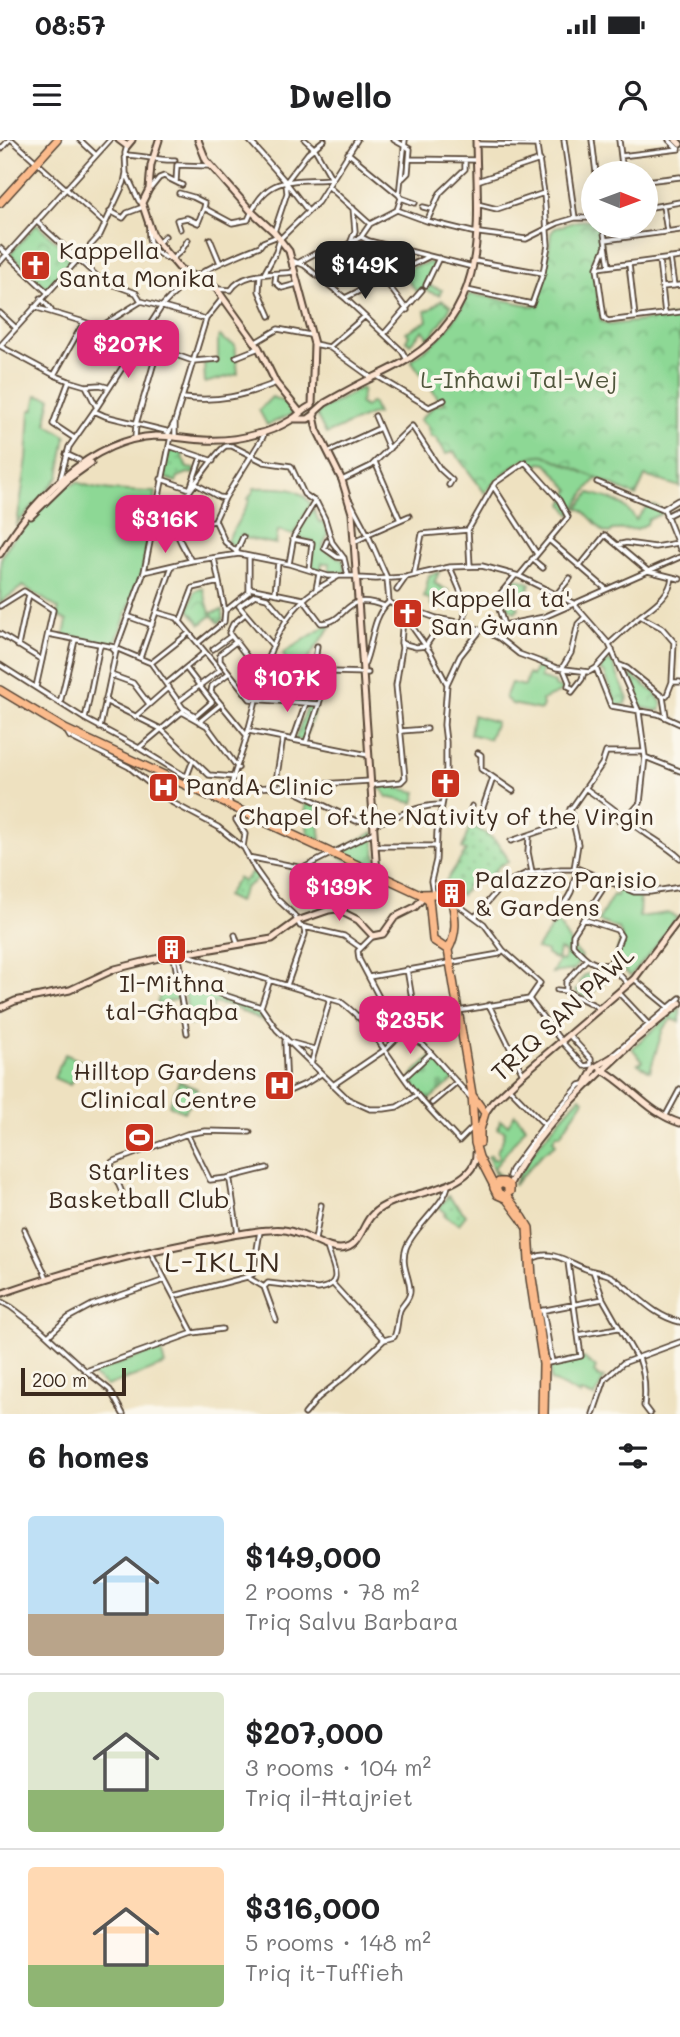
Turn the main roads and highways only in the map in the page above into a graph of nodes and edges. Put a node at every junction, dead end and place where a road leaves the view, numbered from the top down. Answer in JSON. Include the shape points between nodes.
{"nodes":[{"id":1,"x":57,"y":140,"type":"edge"},
{"id":2,"x":0,"y":203,"type":"edge"},
{"id":3,"x":0,"y":690,"type":"edge"},
{"id":4,"x":427,"y":896,"type":"junction"},
{"id":5,"x":450,"y":947,"type":"junction"},
{"id":6,"x":479,"y":1115,"type":"junction"},
{"id":7,"x":504,"y":1186,"type":"junction"},
{"id":8,"x":545,"y":1414,"type":"edge"}],
"edges":[{"from":1,"to":2,"type":"main road"},
{"from":3,"to":4,"type":"main road","via":[[131,763]]},
{"from":4,"to":5,"type":"main road","via":[[433,940]]},
{"from":4,"to":5,"type":"main road","via":[[452,902],[456,932]]},
{"from":5,"to":6,"type":"main road","via":[[466,1088]]},
{"from":6,"to":7,"type":"main road","via":[[483,1155]]},
{"from":6,"to":7,"type":"main road","via":[[475,1141],[484,1167]]},
{"from":7,"to":8,"type":"highway","via":[[528,1228],[544,1364]]},
{"from":7,"to":8,"type":"highway","via":[[533,1227],[535,1278],[550,1363]]}]}
